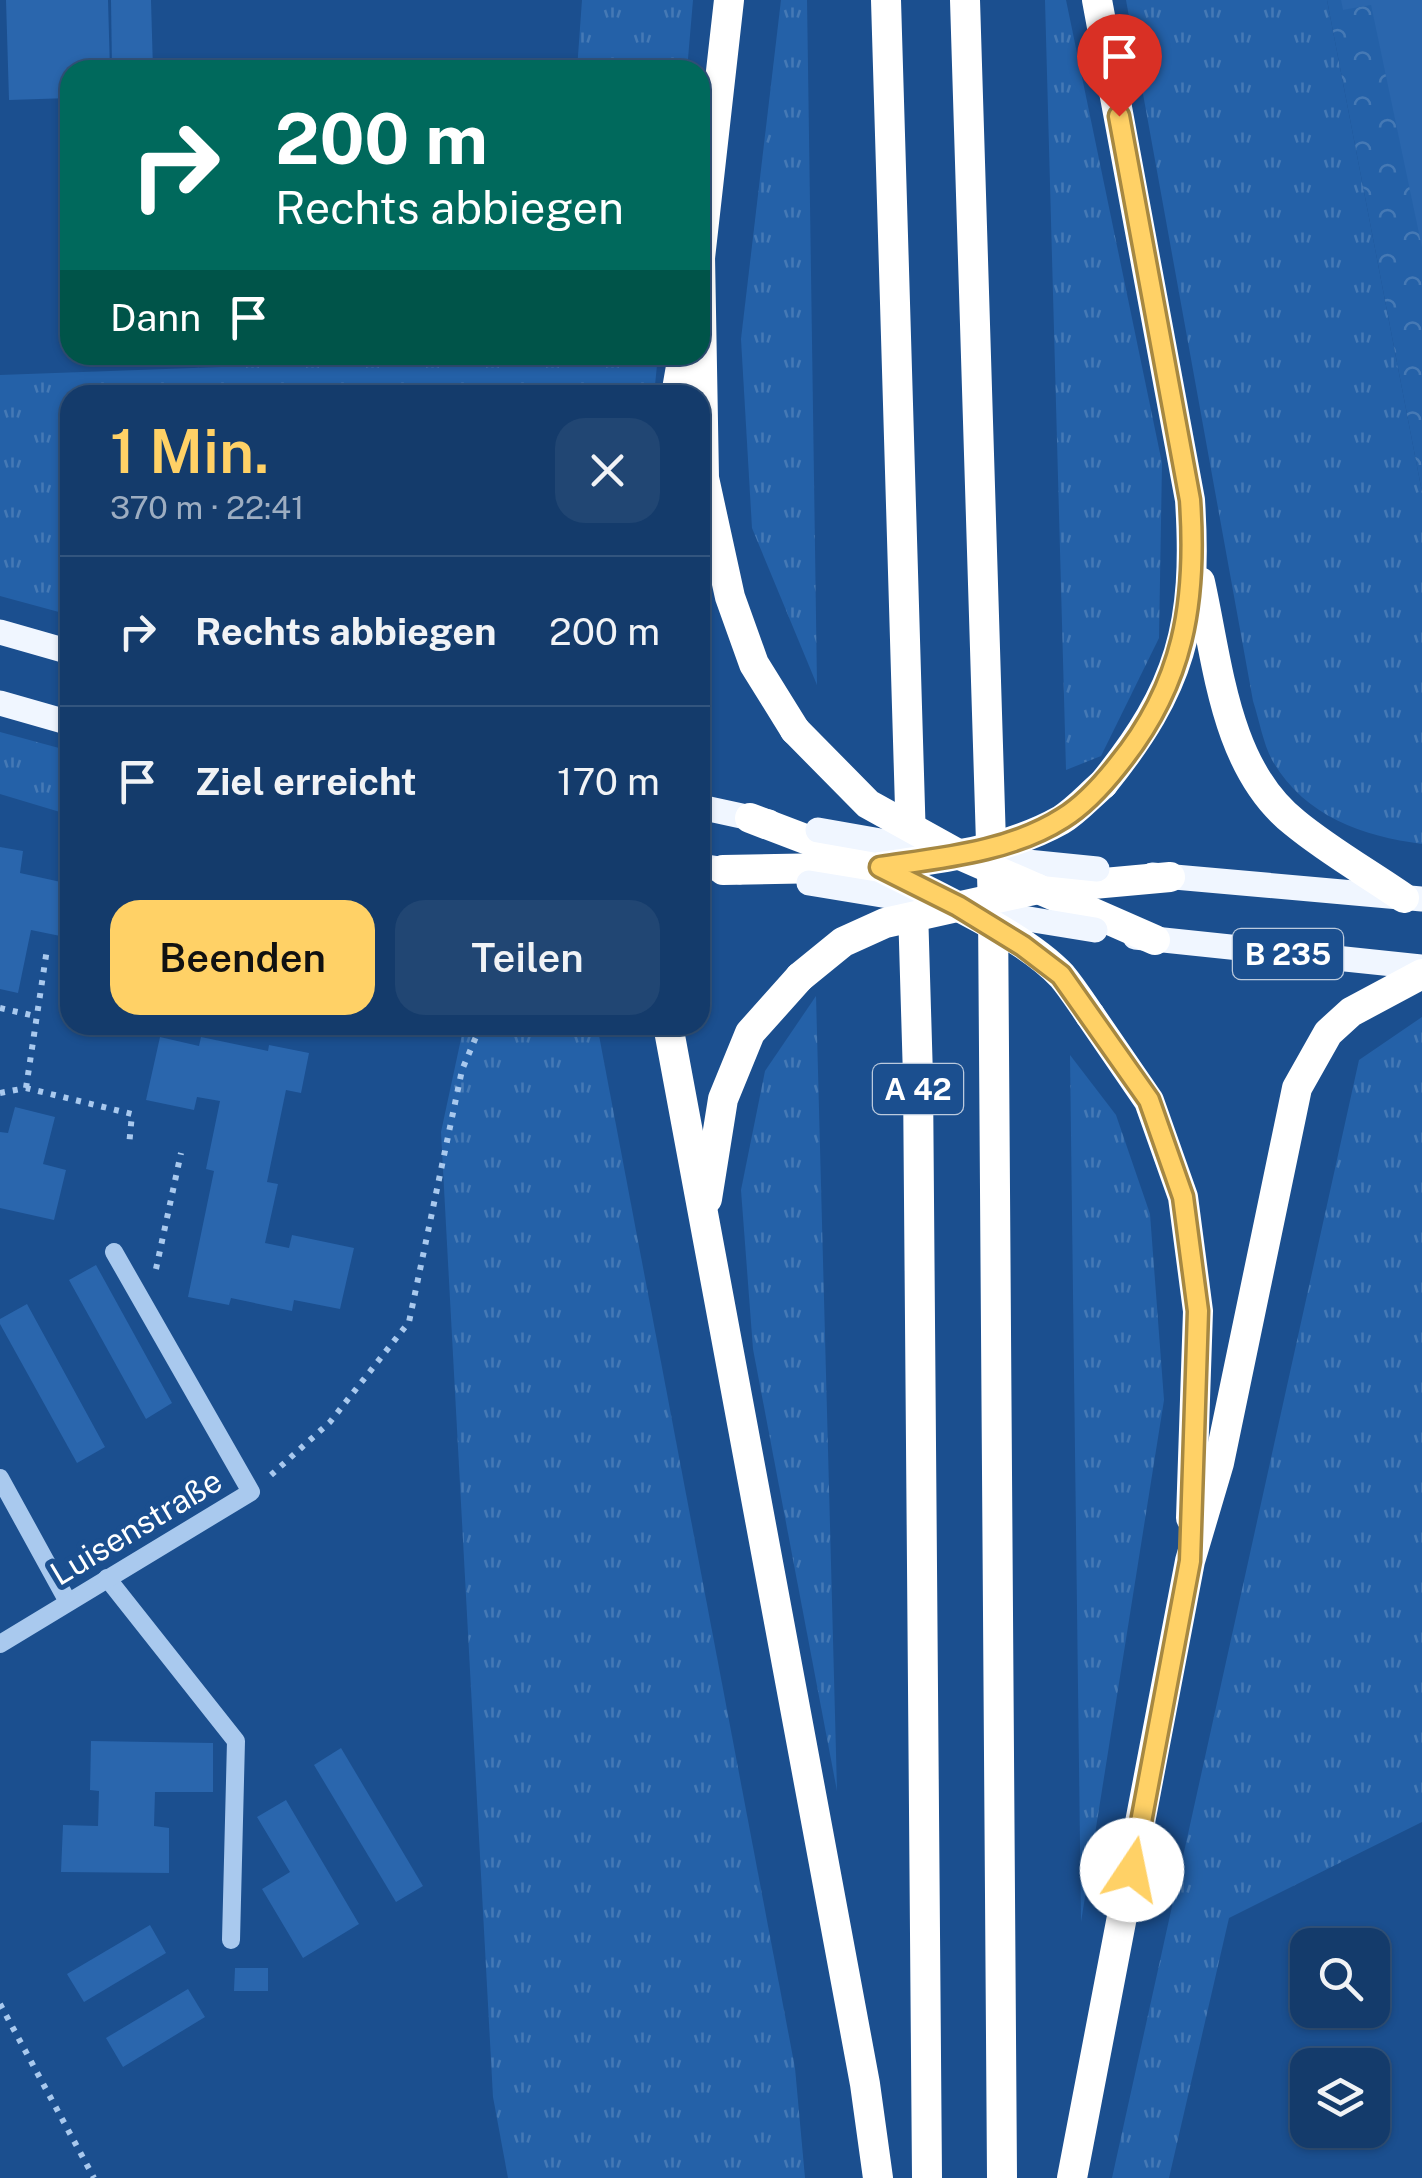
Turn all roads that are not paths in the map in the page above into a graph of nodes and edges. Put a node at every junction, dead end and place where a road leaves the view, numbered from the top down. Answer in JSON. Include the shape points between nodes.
{"nodes":[{"id":1,"x":729,"y":0,"type":"edge"},
{"id":2,"x":886,"y":0,"type":"edge"},
{"id":3,"x":965,"y":0,"type":"edge"},
{"id":4,"x":1098,"y":0,"type":"edge"},
{"id":5,"x":710,"y":168,"type":"edge"},
{"id":6,"x":710,"y":505,"type":"edge"},
{"id":7,"x":1193,"y":552,"type":"junction"},
{"id":8,"x":0,"y":632,"type":"edge"},
{"id":9,"x":60,"y":649,"type":"edge"},
{"id":10,"x":0,"y":703,"type":"edge"},
{"id":11,"x":60,"y":720,"type":"edge"},
{"id":12,"x":710,"y":810,"type":"edge"},
{"id":13,"x":750,"y":818,"type":"joint"},
{"id":14,"x":960,"y":855,"type":"junction"},
{"id":15,"x":813,"y":856,"type":"junction"},
{"id":16,"x":880,"y":867,"type":"junction"},
{"id":17,"x":712,"y":868,"type":"edge"},
{"id":18,"x":1098,"y":876,"type":"junction"},
{"id":19,"x":1170,"y":878,"type":"joint"},
{"id":20,"x":1038,"y":889,"type":"junction"},
{"id":21,"x":1413,"y":899,"type":"edge"},
{"id":22,"x":958,"y":906,"type":"junction"},
{"id":23,"x":1095,"y":922,"type":"junction"},
{"id":24,"x":1155,"y":940,"type":"joint"},
{"id":25,"x":1422,"y":971,"type":"edge"},
{"id":26,"x":670,"y":1035,"type":"edge"},
{"id":27,"x":703,"y":1222,"type":"junction"},
{"id":28,"x":114,"y":1252,"type":"dead end"},
{"id":29,"x":0,"y":1478,"type":"edge"},
{"id":30,"x":1190,"y":1561,"type":"junction"},
{"id":31,"x":108,"y":1578,"type":"junction"},
{"id":32,"x":68,"y":1602,"type":"junction"},
{"id":33,"x":0,"y":1644,"type":"edge"},
{"id":34,"x":230,"y":1940,"type":"dead end"},
{"id":35,"x":878,"y":2178,"type":"edge"},
{"id":36,"x":927,"y":2178,"type":"edge"},
{"id":37,"x":1002,"y":2178,"type":"edge"},
{"id":38,"x":1072,"y":2178,"type":"edge"}],
"edges":[{"from":1,"to":5,"type":"highway"},
{"from":2,"to":36,"type":"highway","number":"A 42","via":[[918,1077]]},
{"from":3,"to":37,"type":"highway","number":"A 42","via":[[993,908]]},
{"from":4,"to":7,"type":"highway","via":[[1190,500]]},
{"from":6,"to":14,"type":"highway","bridge":true,"via":[[730,597],[754,664],[795,730],[868,804]]},
{"from":7,"to":14,"type":"highway","bridge":true,"via":[[1187,624],[1172,677],[1140,739],[1064,818]]},
{"from":7,"to":21,"type":"highway","via":[[1235,736],[1258,783],[1292,822]]},
{"from":8,"to":9,"type":"main road"},
{"from":10,"to":11,"type":"main road"},
{"from":12,"to":13,"type":"main road"},
{"from":13,"to":15,"type":"highway"},
{"from":14,"to":15,"type":"main road","bridge":true},
{"from":14,"to":16,"type":"highway","bridge":true},
{"from":14,"to":18,"type":"main road","bridge":true},
{"from":14,"to":20,"type":"highway","bridge":true},
{"from":15,"to":16,"type":"highway"},
{"from":15,"to":17,"type":"highway"},
{"from":15,"to":22,"type":"main road","bridge":true},
{"from":16,"to":22,"type":"highway","bridge":true},
{"from":18,"to":19,"type":"highway"},
{"from":18,"to":20,"type":"highway"},
{"from":19,"to":21,"type":"main road","number":"B 235"},
{"from":20,"to":22,"type":"highway","bridge":true},
{"from":20,"to":23,"type":"highway"},
{"from":22,"to":23,"type":"main road","bridge":true},
{"from":22,"to":27,"type":"highway","bridge":true,"via":[[885,923],[843,942],[800,977],[750,1033],[723,1099]]},
{"from":22,"to":30,"type":"highway","bridge":true,"via":[[1061,975],[1149,1100],[1183,1197],[1198,1311]]},
{"from":23,"to":24,"type":"highway"},
{"from":24,"to":25,"type":"main road","number":"B 235"},
{"from":25,"to":30,"type":"highway","via":[[1328,1033],[1297,1088],[1219,1463]]},
{"from":26,"to":27,"type":"highway"},
{"from":27,"to":35,"type":"highway"},
{"from":28,"to":31,"type":"street","name":"Luisenstraße","via":[[251,1492]]},
{"from":29,"to":32,"type":"street"},
{"from":30,"to":38,"type":"highway"},
{"from":31,"to":32,"type":"street","name":"Luisenstraße"},
{"from":31,"to":34,"type":"street","via":[[236,1741]]},
{"from":32,"to":33,"type":"street","name":"Luisenstraße"}]}
